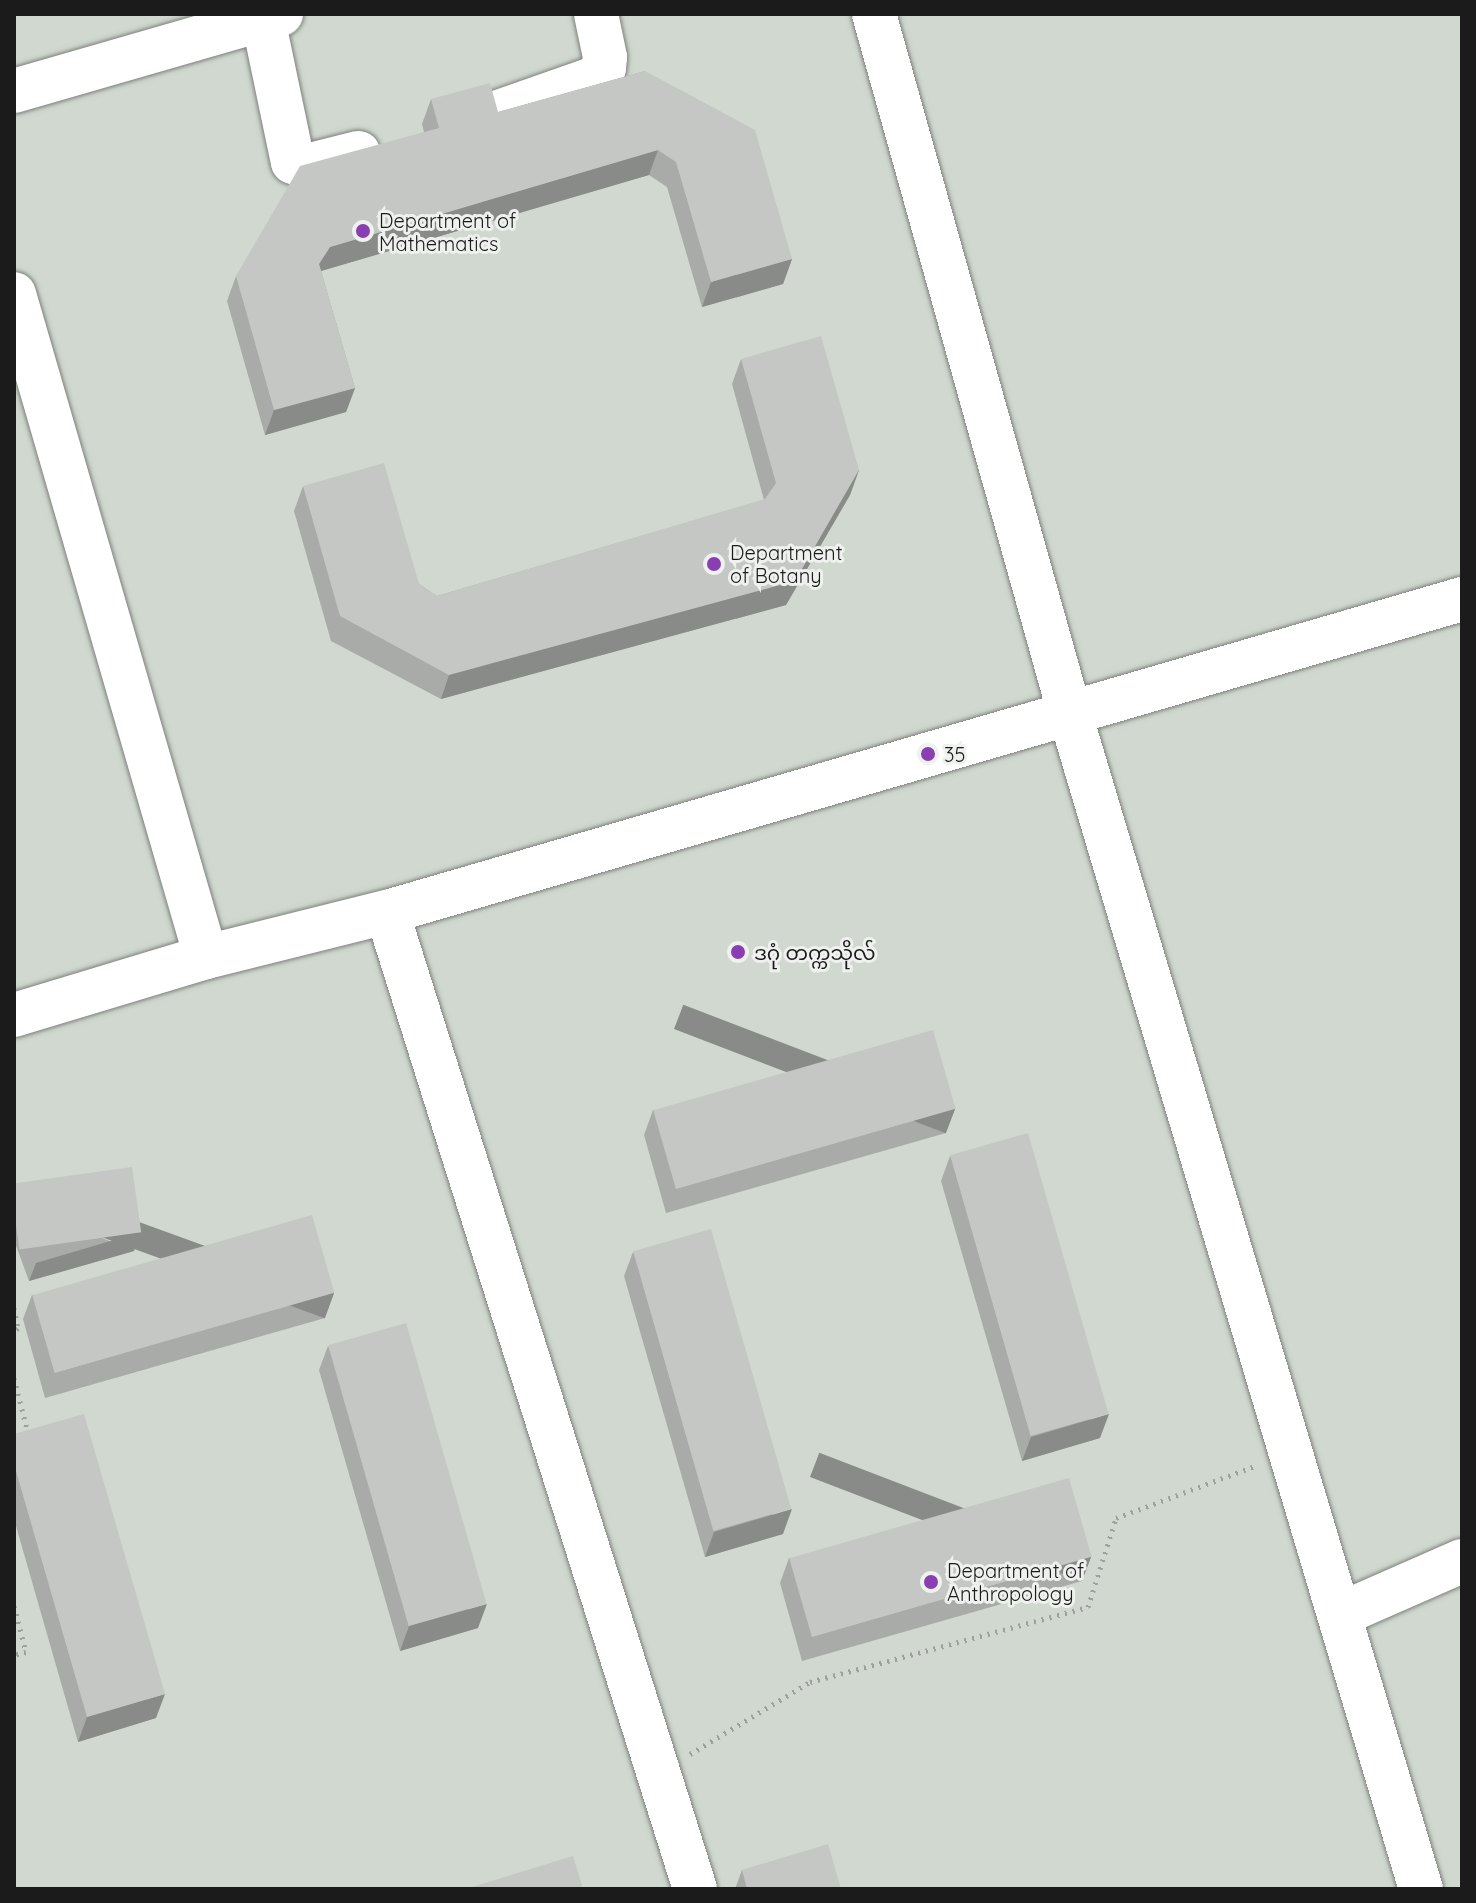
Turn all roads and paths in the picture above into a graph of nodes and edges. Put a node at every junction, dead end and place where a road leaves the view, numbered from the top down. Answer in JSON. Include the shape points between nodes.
{"nodes":[{"id":1,"x":596,"y":14,"type":"edge"},
{"id":2,"x":874,"y":14,"type":"edge"},
{"id":3,"x":272,"y":17,"type":"edge"},
{"id":4,"x":14,"y":91,"type":"edge"},
{"id":5,"x":490,"y":115,"type":"edge"},
{"id":6,"x":394,"y":143,"type":"edge"},
{"id":7,"x":14,"y":294,"type":"edge"},
{"id":8,"x":1462,"y":599,"type":"edge"},
{"id":9,"x":1070,"y":714,"type":"junction"},
{"id":10,"x":387,"y":912,"type":"junction"},
{"id":11,"x":206,"y":957,"type":"junction"},
{"id":12,"x":14,"y":1015,"type":"edge"},
{"id":13,"x":14,"y":1308,"type":"edge"},
{"id":14,"x":14,"y":1332,"type":"edge"},
{"id":15,"x":14,"y":1378,"type":"edge"},
{"id":16,"x":14,"y":1438,"type":"edge"},
{"id":17,"x":1294,"y":1453,"type":"junction"},
{"id":18,"x":1462,"y":1561,"type":"edge"},
{"id":19,"x":14,"y":1606,"type":"edge"},
{"id":20,"x":1341,"y":1614,"type":"junction"},
{"id":21,"x":14,"y":1655,"type":"edge"},
{"id":22,"x":660,"y":1772,"type":"junction"},
{"id":23,"x":695,"y":1889,"type":"edge"},
{"id":24,"x":1421,"y":1889,"type":"edge"}],
"edges":[{"from":1,"to":5,"type":"lane","via":[[605,50],[601,72],[584,84]]},
{"from":2,"to":9,"type":"lane"},
{"from":3,"to":4,"type":"lane"},
{"from":3,"to":6,"type":"lane","via":[[293,162],[306,166]]},
{"from":7,"to":11,"type":"lane"},
{"from":8,"to":9,"type":"lane"},
{"from":9,"to":10,"type":"lane"},
{"from":9,"to":17,"type":"lane"},
{"from":10,"to":11,"type":"lane"},
{"from":10,"to":22,"type":"lane"},
{"from":11,"to":12,"type":"lane"},
{"from":13,"to":14,"type":"path"},
{"from":15,"to":16,"type":"path","via":[[28,1433]]},
{"from":17,"to":20,"type":"lane"},
{"from":17,"to":22,"type":"path","via":[[1116,1518],[1088,1607],[810,1682]]},
{"from":18,"to":20,"type":"lane"},
{"from":19,"to":21,"type":"path","via":[[26,1652]]},
{"from":20,"to":24,"type":"lane"},
{"from":22,"to":23,"type":"lane"}]}
